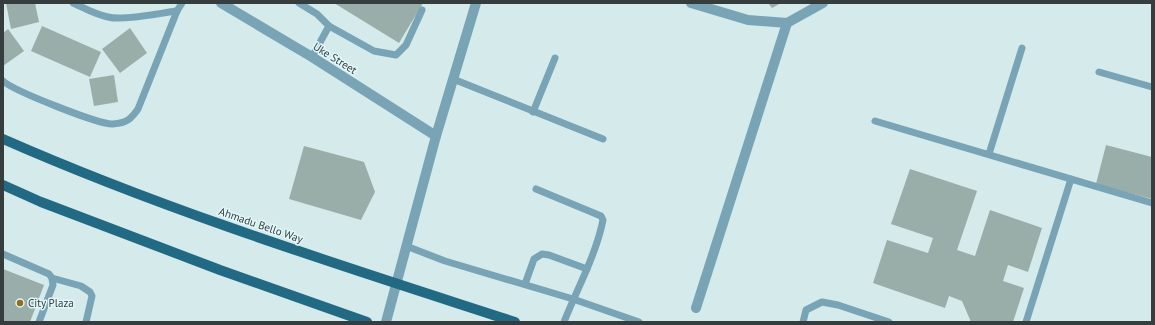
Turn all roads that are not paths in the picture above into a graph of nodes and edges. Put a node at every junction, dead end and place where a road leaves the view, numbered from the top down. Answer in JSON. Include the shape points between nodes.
{"nodes":[{"id":1,"x":73,"y":3,"type":"edge"},
{"id":2,"x":182,"y":3,"type":"edge"},
{"id":3,"x":221,"y":3,"type":"edge"},
{"id":4,"x":299,"y":3,"type":"edge"},
{"id":5,"x":476,"y":3,"type":"edge"},
{"id":6,"x":691,"y":3,"type":"edge"},
{"id":7,"x":823,"y":3,"type":"edge"},
{"id":8,"x":422,"y":10,"type":"dead end"},
{"id":9,"x":177,"y":11,"type":"junction"},
{"id":10,"x":787,"y":23,"type":"junction"},
{"id":11,"x":329,"y":26,"type":"junction"},
{"id":12,"x":1022,"y":48,"type":"dead end"},
{"id":13,"x":312,"y":57,"type":"junction"},
{"id":14,"x":555,"y":58,"type":"dead end"},
{"id":15,"x":1099,"y":72,"type":"dead end"},
{"id":16,"x":453,"y":79,"type":"junction"},
{"id":17,"x":3,"y":81,"type":"edge"},
{"id":18,"x":1152,"y":87,"type":"edge"},
{"id":19,"x":533,"y":112,"type":"junction"},
{"id":20,"x":875,"y":121,"type":"dead end"},
{"id":21,"x":436,"y":136,"type":"junction"},
{"id":22,"x":3,"y":139,"type":"edge"},
{"id":23,"x":602,"y":139,"type":"dead end"},
{"id":24,"x":989,"y":154,"type":"junction"},
{"id":25,"x":1071,"y":179,"type":"junction"},
{"id":26,"x":3,"y":186,"type":"edge"},
{"id":27,"x":536,"y":189,"type":"dead end"},
{"id":28,"x":1152,"y":203,"type":"edge"},
{"id":29,"x":406,"y":246,"type":"junction"},
{"id":30,"x":3,"y":254,"type":"edge"},
{"id":31,"x":587,"y":269,"type":"junction"},
{"id":32,"x":52,"y":278,"type":"junction"},
{"id":33,"x":396,"y":283,"type":"junction"},
{"id":34,"x":525,"y":284,"type":"junction"},
{"id":35,"x":573,"y":299,"type":"junction"},
{"id":36,"x":696,"y":308,"type":"dead end"},
{"id":37,"x":39,"y":322,"type":"edge"},
{"id":38,"x":86,"y":322,"type":"edge"},
{"id":39,"x":367,"y":322,"type":"edge"},
{"id":40,"x":386,"y":322,"type":"edge"},
{"id":41,"x":515,"y":322,"type":"edge"},
{"id":42,"x":564,"y":322,"type":"edge"},
{"id":43,"x":640,"y":322,"type":"edge"},
{"id":44,"x":803,"y":322,"type":"edge"},
{"id":45,"x":889,"y":322,"type":"edge"},
{"id":46,"x":1026,"y":322,"type":"edge"}],
"edges":[{"from":1,"to":9,"type":"lane","via":[[110,18]]},
{"from":2,"to":9,"type":"lane"},
{"from":3,"to":13,"type":"street","name":"Uke Street"},
{"from":4,"to":11,"type":"lane","via":[[317,14]]},
{"from":5,"to":16,"type":"street"},
{"from":6,"to":10,"type":"street","via":[[748,20]]},
{"from":7,"to":10,"type":"street"},
{"from":8,"to":11,"type":"lane","via":[[406,45],[396,56],[374,51]]},
{"from":9,"to":17,"type":"lane","via":[[138,109],[123,123],[98,122],[22,92]]},
{"from":10,"to":36,"type":"street"},
{"from":11,"to":13,"type":"lane"},
{"from":12,"to":24,"type":"lane"},
{"from":13,"to":21,"type":"street","name":"Uke Street"},
{"from":14,"to":19,"type":"lane"},
{"from":15,"to":18,"type":"lane"},
{"from":16,"to":19,"type":"lane"},
{"from":16,"to":21,"type":"street"},
{"from":19,"to":23,"type":"lane"},
{"from":20,"to":24,"type":"lane"},
{"from":21,"to":29,"type":"street"},
{"from":22,"to":33,"type":"main road","name":"Ahmadu Bello Way","via":[[53,161],[235,230]]},
{"from":24,"to":25,"type":"lane"},
{"from":25,"to":28,"type":"lane"},
{"from":25,"to":46,"type":"lane"},
{"from":26,"to":39,"type":"main road","via":[[220,270]]},
{"from":27,"to":31,"type":"lane","via":[[601,216],[601,228]]},
{"from":29,"to":33,"type":"street"},
{"from":29,"to":34,"type":"lane","via":[[445,261]]},
{"from":30,"to":32,"type":"lane","via":[[49,274]]},
{"from":31,"to":34,"type":"lane","via":[[542,254],[534,259]]},
{"from":31,"to":35,"type":"lane"},
{"from":32,"to":37,"type":"lane","via":[[53,285]]},
{"from":32,"to":38,"type":"lane","via":[[81,286],[90,292],[92,296]]},
{"from":33,"to":40,"type":"street"},
{"from":33,"to":41,"type":"main road","name":"Ahmadu Bello Way"},
{"from":34,"to":35,"type":"lane"},
{"from":35,"to":42,"type":"lane"},
{"from":35,"to":43,"type":"lane"},
{"from":44,"to":45,"type":"lane","via":[[806,310],[822,302]]}]}
